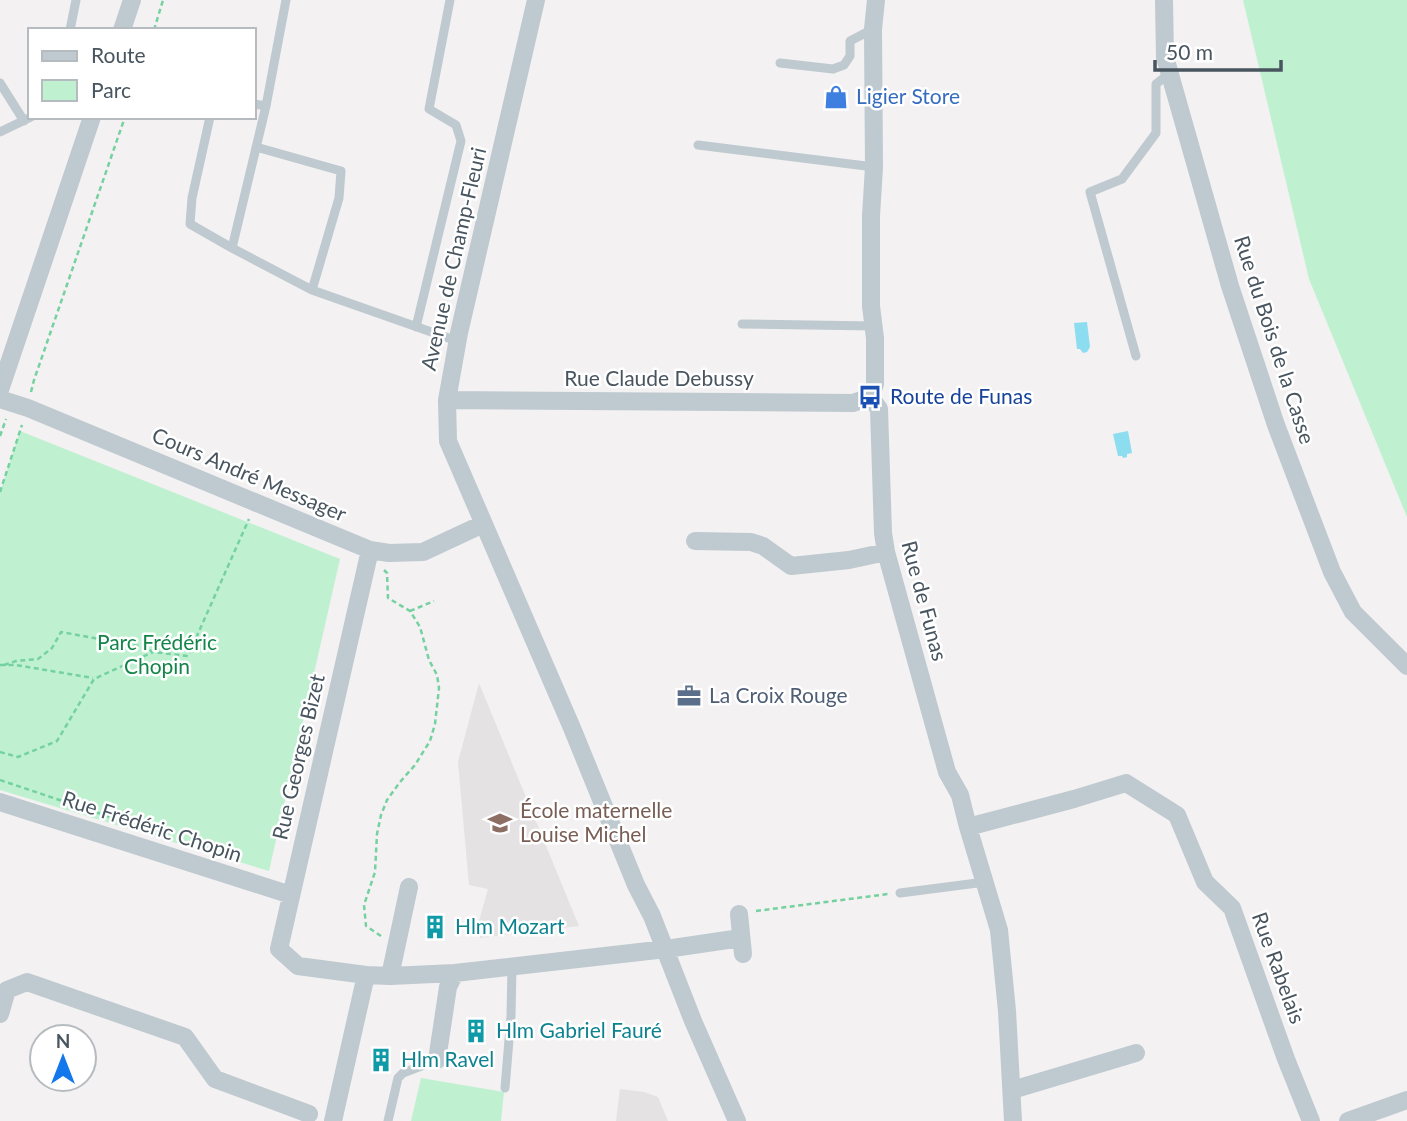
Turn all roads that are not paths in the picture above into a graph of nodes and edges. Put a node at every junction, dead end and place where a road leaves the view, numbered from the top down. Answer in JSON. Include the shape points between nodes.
{"nodes":[{"id":1,"x":76,"y":0,"type":"edge"},
{"id":2,"x":132,"y":0,"type":"edge"},
{"id":3,"x":286,"y":0,"type":"edge"},
{"id":4,"x":450,"y":0,"type":"edge"},
{"id":5,"x":536,"y":0,"type":"edge"},
{"id":6,"x":876,"y":0,"type":"edge"},
{"id":7,"x":1164,"y":0,"type":"edge"},
{"id":8,"x":70,"y":28,"type":"edge"},
{"id":9,"x":123,"y":28,"type":"edge"},
{"id":10,"x":873,"y":29,"type":"junction"},
{"id":11,"x":780,"y":63,"type":"dead end"},
{"id":12,"x":1170,"y":73,"type":"junction"},
{"id":13,"x":0,"y":83,"type":"edge"},
{"id":14,"x":256,"y":104,"type":"edge"},
{"id":15,"x":266,"y":106,"type":"junction"},
{"id":16,"x":27,"y":119,"type":"edge"},
{"id":17,"x":91,"y":119,"type":"edge"},
{"id":18,"x":210,"y":119,"type":"edge"},
{"id":19,"x":0,"y":132,"type":"edge"},
{"id":20,"x":698,"y":145,"type":"dead end"},
{"id":21,"x":256,"y":147,"type":"junction"},
{"id":22,"x":874,"y":167,"type":"junction"},
{"id":23,"x":232,"y":248,"type":"junction"},
{"id":24,"x":312,"y":290,"type":"junction"},
{"id":25,"x":742,"y":324,"type":"dead end"},
{"id":26,"x":874,"y":326,"type":"junction"},
{"id":27,"x":416,"y":327,"type":"junction"},
{"id":28,"x":457,"y":341,"type":"junction"},
{"id":29,"x":1136,"y":356,"type":"dead end"},
{"id":30,"x":0,"y":390,"type":"edge"},
{"id":31,"x":870,"y":397,"type":"junction"},
{"id":32,"x":0,"y":398,"type":"edge"},
{"id":33,"x":447,"y":400,"type":"junction"},
{"id":34,"x":483,"y":524,"type":"junction"},
{"id":35,"x":695,"y":541,"type":"dead end"},
{"id":36,"x":370,"y":550,"type":"junction"},
{"id":37,"x":886,"y":552,"type":"junction"},
{"id":38,"x":1407,"y":666,"type":"edge"},
{"id":39,"x":0,"y":802,"type":"edge"},
{"id":40,"x":968,"y":827,"type":"junction"},
{"id":41,"x":985,"y":882,"type":"junction"},
{"id":42,"x":409,"y":887,"type":"dead end"},
{"id":43,"x":900,"y":892,"type":"road end"},
{"id":44,"x":291,"y":895,"type":"junction"},
{"id":45,"x":739,"y":914,"type":"road end"},
{"id":46,"x":666,"y":949,"type":"junction"},
{"id":47,"x":512,"y":966,"type":"junction"},
{"id":48,"x":455,"y":973,"type":"junction"},
{"id":49,"x":366,"y":975,"type":"junction"},
{"id":50,"x":390,"y":976,"type":"junction"},
{"id":51,"x":0,"y":1014,"type":"edge"},
{"id":52,"x":1136,"y":1053,"type":"dead end"},
{"id":53,"x":437,"y":1060,"type":"joint"},
{"id":54,"x":505,"y":1088,"type":"dead end"},
{"id":55,"x":1012,"y":1090,"type":"junction"},
{"id":56,"x":1400,"y":1109,"type":"edge"},
{"id":57,"x":309,"y":1114,"type":"dead end"},
{"id":58,"x":333,"y":1121,"type":"edge"},
{"id":59,"x":388,"y":1121,"type":"edge"},
{"id":60,"x":737,"y":1121,"type":"edge"},
{"id":61,"x":1013,"y":1121,"type":"edge"},
{"id":62,"x":1311,"y":1121,"type":"edge"},
{"id":63,"x":1348,"y":1121,"type":"edge"}],
"edges":[{"from":1,"to":8,"type":"lane"},
{"from":2,"to":9,"type":"street"},
{"from":3,"to":15,"type":"lane"},
{"from":4,"to":27,"type":"lane","via":[[429,109],[456,125],[461,141]]},
{"from":5,"to":28,"type":"street","name":"Avenue de Champ-Fleuri"},
{"from":6,"to":10,"type":"street","name":"Rue de Funas"},
{"from":7,"to":12,"type":"street","name":"Rue du Bois de la Casse","via":[[1165,57]]},
{"from":10,"to":11,"type":"lane","via":[[850,41],[844,65]]},
{"from":10,"to":22,"type":"street","name":"Rue de Funas"},
{"from":12,"to":29,"type":"lane","via":[[1156,84],[1156,133],[1122,180],[1090,192]]},
{"from":12,"to":38,"type":"street","name":"Rue du Bois de la Casse","via":[[1230,286],[1332,572],[1353,612]]},
{"from":13,"to":16,"type":"lane"},
{"from":14,"to":15,"type":"lane"},
{"from":15,"to":21,"type":"lane"},
{"from":16,"to":19,"type":"lane"},
{"from":17,"to":30,"type":"street"},
{"from":18,"to":23,"type":"lane","via":[[190,224]]},
{"from":20,"to":22,"type":"lane"},
{"from":21,"to":23,"type":"lane"},
{"from":21,"to":24,"type":"lane","via":[[341,171],[339,198]]},
{"from":22,"to":26,"type":"street","name":"Rue de Funas"},
{"from":23,"to":24,"type":"lane"},
{"from":24,"to":27,"type":"lane"},
{"from":25,"to":26,"type":"lane"},
{"from":26,"to":31,"type":"street","name":"Rue de Funas","via":[[875,384]]},
{"from":27,"to":28,"type":"lane"},
{"from":28,"to":33,"type":"street","name":"Avenue de Champ-Fleuri"},
{"from":31,"to":33,"type":"street","name":"Rue Claude Debussy","via":[[853,403]]},
{"from":31,"to":37,"type":"street","name":"Rue de Funas","via":[[879,409]]},
{"from":32,"to":36,"type":"street","name":"Cours André Messager"},
{"from":33,"to":34,"type":"street","name":"Avenue de Champ-Fleuri","via":[[448,441]]},
{"from":34,"to":36,"type":"street","name":"Cours André Messager","via":[[423,552]]},
{"from":34,"to":46,"type":"street","name":"Avenue de Champ-Fleuri"},
{"from":35,"to":37,"type":"street","via":[[751,542],[791,566]]},
{"from":36,"to":44,"type":"street","name":"Rue Georges Bizet"},
{"from":37,"to":40,"type":"street","name":"Rue de Funas","via":[[947,772],[960,795]]},
{"from":39,"to":44,"type":"street","name":"Rue Frédéric Chopin"},
{"from":40,"to":41,"type":"street","name":"Rue de Funas"},
{"from":40,"to":62,"type":"street","name":"Rue Rabelais","via":[[1126,783],[1177,815],[1205,882],[1232,908]]},
{"from":41,"to":43,"type":"lane"},
{"from":41,"to":55,"type":"street","name":"Rue de Funas","via":[[1002,951]]},
{"from":42,"to":50,"type":"street"},
{"from":44,"to":49,"type":"street","name":"Rue Georges Bizet","via":[[279,949],[298,966]]},
{"from":45,"to":46,"type":"street","via":[[742,946]]},
{"from":46,"to":47,"type":"street"},
{"from":46,"to":60,"type":"street","name":"Avenue de Champ-Fleuri"},
{"from":47,"to":48,"type":"street"},
{"from":47,"to":54,"type":"lane"},
{"from":48,"to":50,"type":"street"},
{"from":48,"to":53,"type":"street","via":[[448,987]]},
{"from":49,"to":50,"type":"street"},
{"from":49,"to":58,"type":"street"},
{"from":51,"to":57,"type":"street","via":[[7,990],[27,982],[185,1037],[215,1079]]},
{"from":52,"to":55,"type":"street"},
{"from":53,"to":59,"type":"lane","via":[[398,1078]]},
{"from":55,"to":61,"type":"street","name":"Rue de Funas"},
{"from":56,"to":63,"type":"street"}]}
